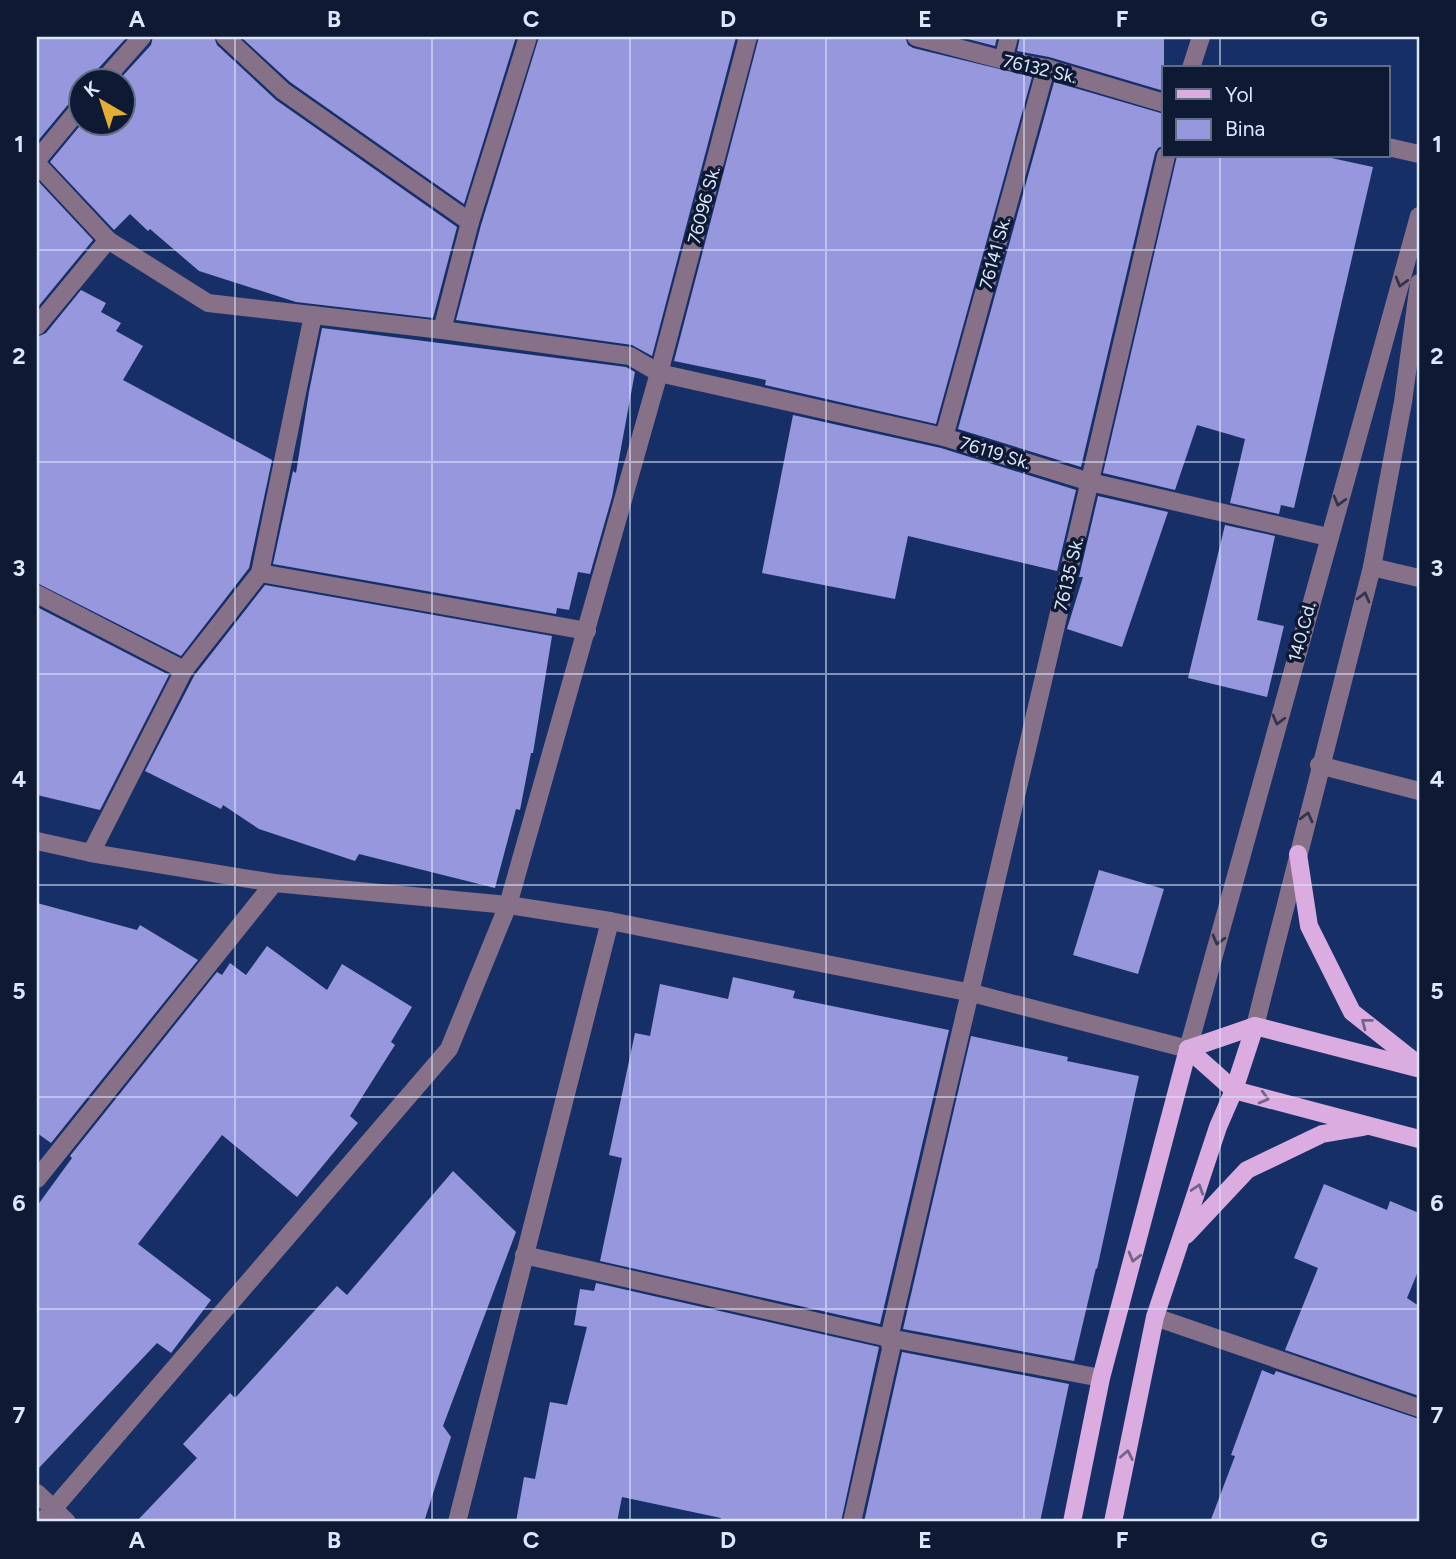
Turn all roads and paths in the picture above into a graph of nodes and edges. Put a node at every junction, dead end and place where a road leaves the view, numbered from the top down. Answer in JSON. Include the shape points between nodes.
{"nodes":[{"id":1,"x":142,"y":37,"type":"edge"},
{"id":2,"x":225,"y":37,"type":"edge"},
{"id":3,"x":528,"y":37,"type":"edge"},
{"id":4,"x":748,"y":37,"type":"edge"},
{"id":5,"x":916,"y":37,"type":"edge"},
{"id":6,"x":1009,"y":37,"type":"edge"},
{"id":7,"x":1201,"y":37,"type":"edge"},
{"id":8,"x":1003,"y":60,"type":"junction"},
{"id":9,"x":116,"y":66,"type":"edge"},
{"id":10,"x":1192,"y":66,"type":"edge"},
{"id":11,"x":1046,"y":68,"type":"junction"},
{"id":12,"x":1162,"y":102,"type":"edge"},
{"id":13,"x":66,"y":126,"type":"edge"},
{"id":14,"x":1390,"y":148,"type":"edge"},
{"id":15,"x":1419,"y":153,"type":"edge"},
{"id":16,"x":1166,"y":158,"type":"edge"},
{"id":17,"x":37,"y":162,"type":"edge"},
{"id":18,"x":1419,"y":216,"type":"edge"},
{"id":19,"x":470,"y":222,"type":"junction"},
{"id":20,"x":108,"y":240,"type":"junction"},
{"id":21,"x":1419,"y":283,"type":"edge"},
{"id":22,"x":313,"y":315,"type":"junction"},
{"id":23,"x":37,"y":326,"type":"edge"},
{"id":24,"x":442,"y":330,"type":"junction"},
{"id":25,"x":659,"y":373,"type":"junction"},
{"id":26,"x":1411,"y":402,"type":"edge"},
{"id":27,"x":944,"y":437,"type":"junction"},
{"id":28,"x":1090,"y":482,"type":"junction"},
{"id":29,"x":1328,"y":537,"type":"junction"},
{"id":30,"x":1372,"y":567,"type":"junction"},
{"id":31,"x":260,"y":573,"type":"junction"},
{"id":32,"x":1419,"y":578,"type":"edge"},
{"id":33,"x":37,"y":594,"type":"edge"},
{"id":34,"x":587,"y":631,"type":"junction"},
{"id":35,"x":184,"y":670,"type":"junction"},
{"id":36,"x":1320,"y":765,"type":"junction"},
{"id":37,"x":1419,"y":791,"type":"edge"},
{"id":38,"x":37,"y":841,"type":"edge"},
{"id":39,"x":91,"y":853,"type":"junction"},
{"id":40,"x":1298,"y":854,"type":"junction"},
{"id":41,"x":274,"y":883,"type":"junction"},
{"id":42,"x":509,"y":905,"type":"junction"},
{"id":43,"x":610,"y":921,"type":"junction"},
{"id":44,"x":972,"y":993,"type":"junction"},
{"id":45,"x":1255,"y":1026,"type":"junction"},
{"id":46,"x":1188,"y":1049,"type":"junction"},
{"id":47,"x":1419,"y":1067,"type":"edge"},
{"id":48,"x":1234,"y":1090,"type":"junction"},
{"id":49,"x":1369,"y":1126,"type":"junction"},
{"id":50,"x":1419,"y":1139,"type":"edge"},
{"id":51,"x":37,"y":1179,"type":"edge"},
{"id":52,"x":1181,"y":1240,"type":"junction"},
{"id":53,"x":524,"y":1255,"type":"junction"},
{"id":54,"x":1155,"y":1317,"type":"junction"},
{"id":55,"x":889,"y":1338,"type":"junction"},
{"id":56,"x":1101,"y":1378,"type":"junction"},
{"id":57,"x":1419,"y":1408,"type":"edge"},
{"id":58,"x":37,"y":1493,"type":"edge"},
{"id":59,"x":48,"y":1516,"type":"edge"},
{"id":60,"x":67,"y":1522,"type":"edge"},
{"id":61,"x":457,"y":1522,"type":"edge"},
{"id":62,"x":852,"y":1522,"type":"edge"},
{"id":63,"x":1072,"y":1522,"type":"edge"},
{"id":64,"x":1113,"y":1522,"type":"edge"}],
"edges":[{"from":1,"to":9,"type":"street"},
{"from":2,"to":19,"type":"street","via":[[283,91]]},
{"from":3,"to":19,"type":"street"},
{"from":4,"to":25,"type":"street","name":"76096 Sk."},
{"from":5,"to":8,"type":"street","name":"76132 Sk."},
{"from":6,"to":8,"type":"street"},
{"from":7,"to":10,"type":"street"},
{"from":8,"to":11,"type":"street","name":"76132 Sk."},
{"from":11,"to":12,"type":"street","name":"76132 Sk."},
{"from":11,"to":27,"type":"street","name":"76141 Sk."},
{"from":13,"to":17,"type":"street"},
{"from":14,"to":15,"type":"street"},
{"from":16,"to":28,"type":"street","name":"76135 Sk."},
{"from":17,"to":20,"type":"street","name":"76119 Sk."},
{"from":18,"to":29,"type":"street","name":"140.Cd.","one_way":true},
{"from":19,"to":24,"type":"street"},
{"from":20,"to":22,"type":"street","name":"76119 Sk.","via":[[208,303]]},
{"from":20,"to":23,"type":"street"},
{"from":21,"to":26,"type":"street"},
{"from":22,"to":24,"type":"street","name":"76119 Sk."},
{"from":22,"to":31,"type":"street"},
{"from":24,"to":25,"type":"street","name":"76119 Sk.","via":[[631,356]]},
{"from":25,"to":27,"type":"street","name":"76119 Sk."},
{"from":25,"to":34,"type":"street","name":"76096 Sk."},
{"from":26,"to":30,"type":"street"},
{"from":27,"to":28,"type":"street","name":"76119 Sk."},
{"from":28,"to":29,"type":"street","name":"76119 Sk."},
{"from":28,"to":44,"type":"street","name":"76135 Sk."},
{"from":29,"to":46,"type":"street","name":"140.Cd.","one_way":true},
{"from":30,"to":32,"type":"street"},
{"from":36,"to":30,"type":"street","one_way":true},
{"from":31,"to":34,"type":"street"},
{"from":31,"to":35,"type":"street"},
{"from":33,"to":35,"type":"street"},
{"from":34,"to":42,"type":"street","name":"76096 Sk."},
{"from":35,"to":39,"type":"street"},
{"from":36,"to":37,"type":"street"},
{"from":40,"to":36,"type":"street","one_way":true},
{"from":38,"to":39,"type":"street"},
{"from":39,"to":41,"type":"street"},
{"from":40,"to":45,"type":"street"},
{"from":47,"to":40,"type":"main road","one_way":true,"via":[[1352,1012],[1309,926]]},
{"from":41,"to":42,"type":"street"},
{"from":41,"to":51,"type":"street"},
{"from":42,"to":43,"type":"street"},
{"from":42,"to":59,"type":"street","name":"76096 Sk.","via":[[449,1049]]},
{"from":43,"to":44,"type":"street"},
{"from":43,"to":53,"type":"street"},
{"from":44,"to":46,"type":"street"},
{"from":44,"to":55,"type":"street","name":"76135 Sk."},
{"from":45,"to":46,"type":"main road"},
{"from":45,"to":47,"type":"main road"},
{"from":45,"to":48,"type":"main road"},
{"from":46,"to":48,"type":"main road"},
{"from":46,"to":56,"type":"main road","one_way":true},
{"from":48,"to":49,"type":"main road","one_way":true},
{"from":52,"to":48,"type":"main road","one_way":true},
{"from":49,"to":50,"type":"main road"},
{"from":49,"to":52,"type":"main road","via":[[1322,1134],[1247,1170]]},
{"from":52,"to":54,"type":"main road"},
{"from":53,"to":55,"type":"street"},
{"from":53,"to":61,"type":"street"},
{"from":54,"to":57,"type":"street"},
{"from":64,"to":54,"type":"main road","one_way":true},
{"from":55,"to":56,"type":"street"},
{"from":55,"to":62,"type":"street","name":"76135 Sk.","via":[[891,1349]]},
{"from":56,"to":63,"type":"main road"},
{"from":58,"to":59,"type":"street"},
{"from":59,"to":60,"type":"street"}]}
